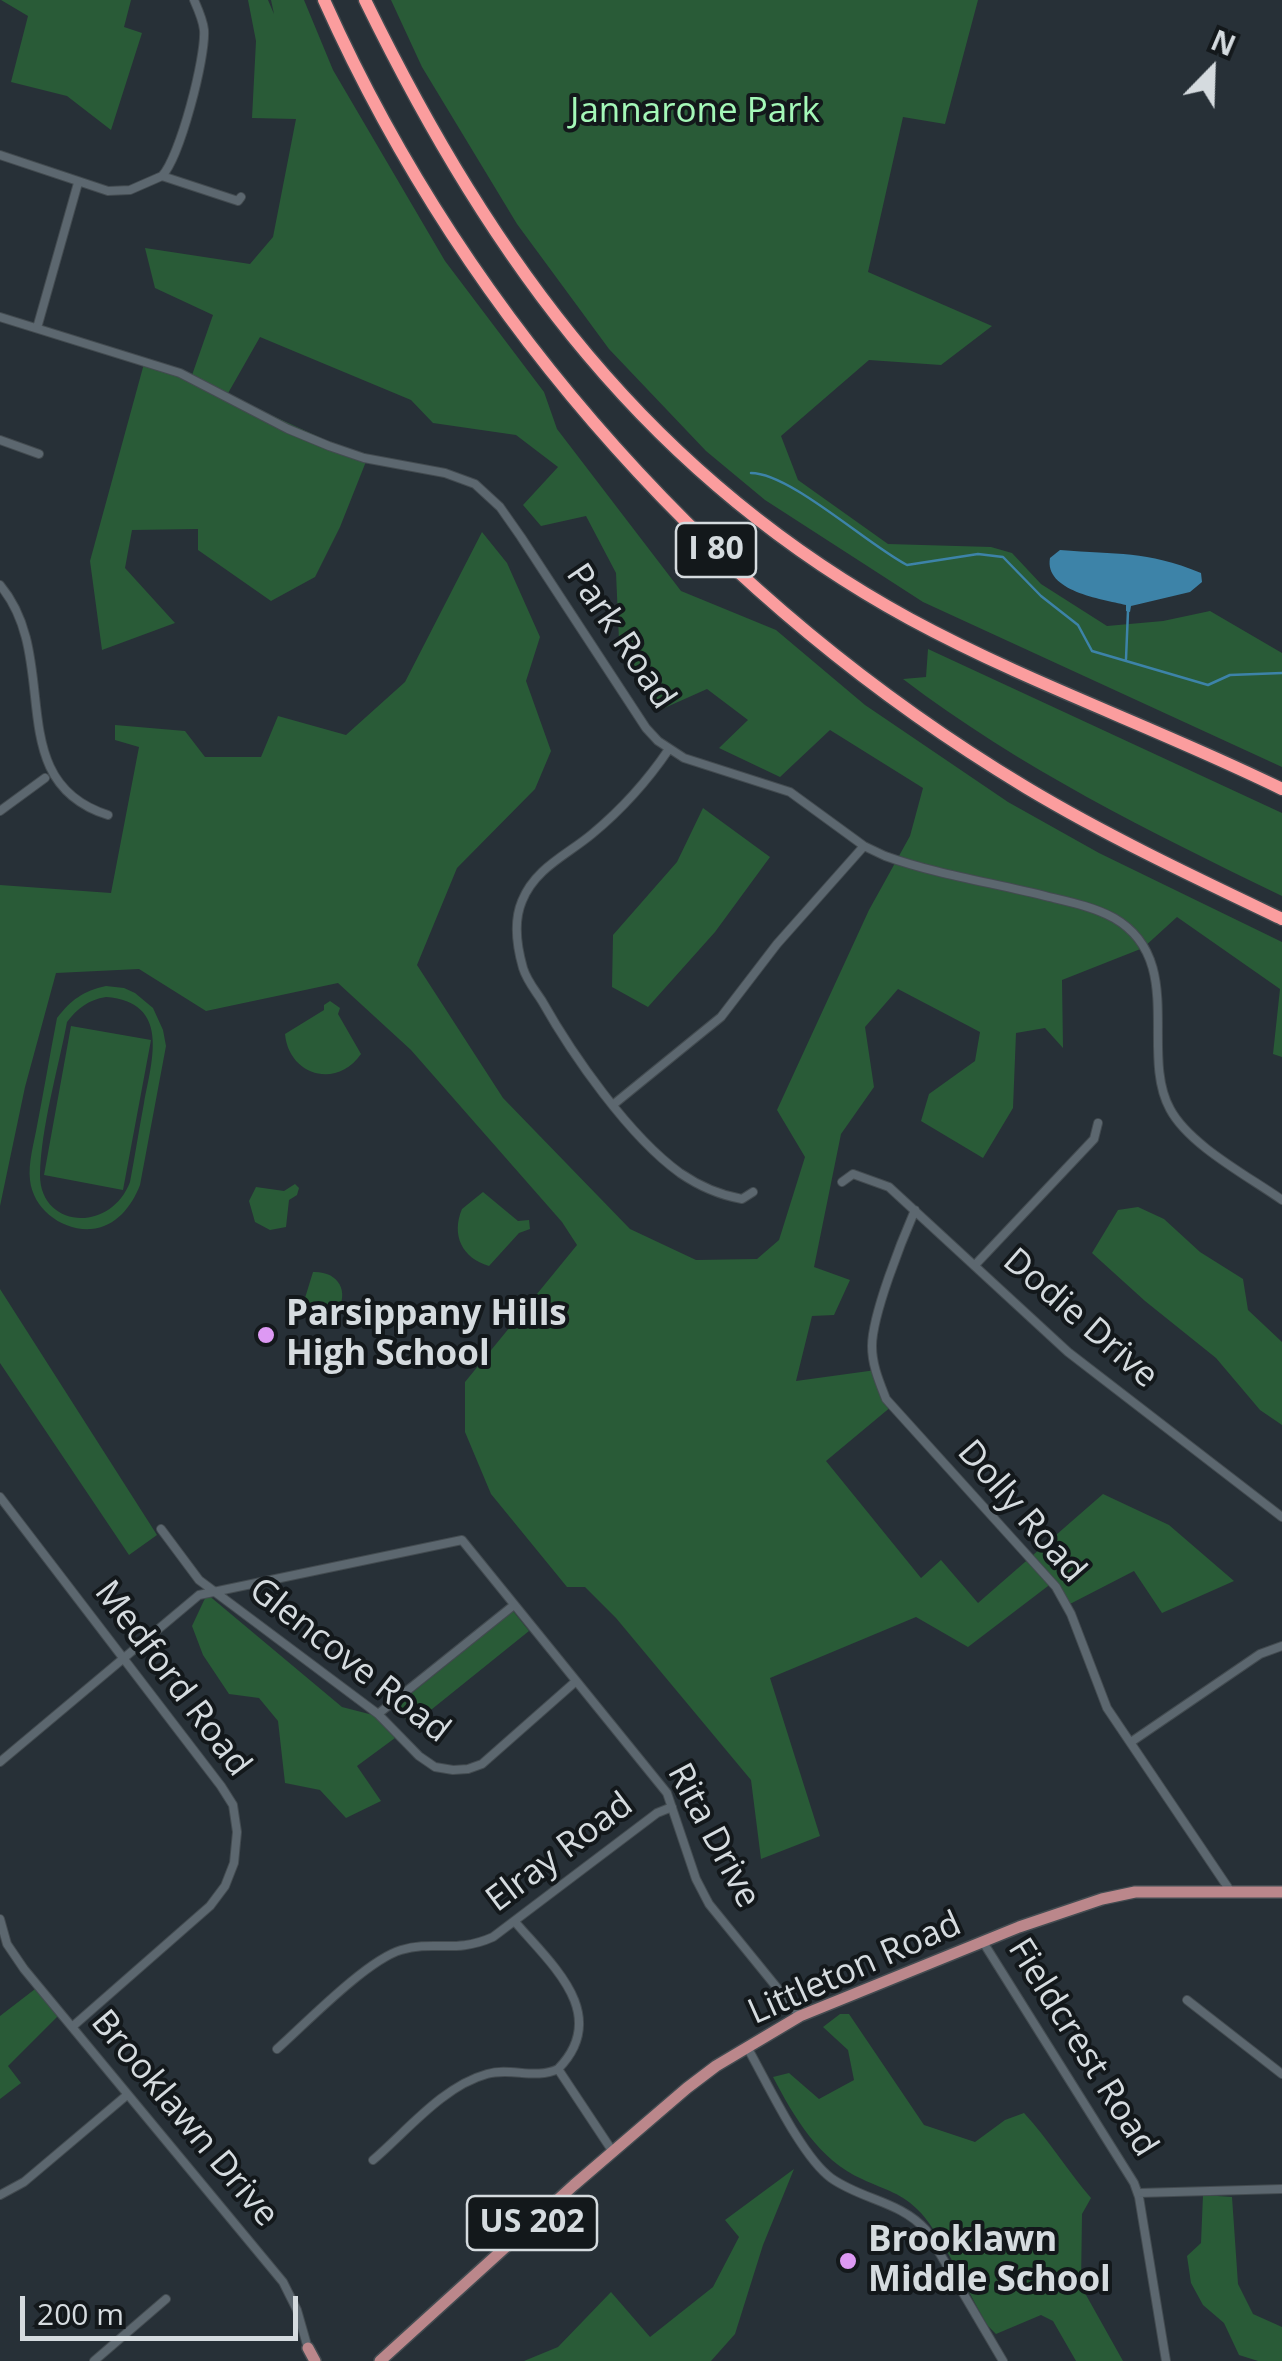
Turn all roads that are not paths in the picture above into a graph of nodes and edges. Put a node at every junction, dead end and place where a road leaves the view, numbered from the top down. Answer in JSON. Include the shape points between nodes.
{"nodes":[{"id":1,"x":194,"y":0,"type":"edge"},
{"id":2,"x":324,"y":0,"type":"edge"},
{"id":3,"x":366,"y":0,"type":"edge"},
{"id":4,"x":0,"y":155,"type":"edge"},
{"id":5,"x":162,"y":176,"type":"junction"},
{"id":6,"x":78,"y":183,"type":"junction"},
{"id":7,"x":241,"y":197,"type":"dead end"},
{"id":8,"x":0,"y":318,"type":"edge"},
{"id":9,"x":37,"y":328,"type":"junction"},
{"id":10,"x":0,"y":440,"type":"edge"},
{"id":11,"x":39,"y":454,"type":"dead end"},
{"id":12,"x":0,"y":585,"type":"edge"},
{"id":13,"x":669,"y":749,"type":"junction"},
{"id":14,"x":46,"y":778,"type":"junction"},
{"id":15,"x":1282,"y":789,"type":"edge"},
{"id":16,"x":0,"y":811,"type":"edge"},
{"id":17,"x":108,"y":815,"type":"dead end"},
{"id":18,"x":864,"y":846,"type":"junction"},
{"id":19,"x":1282,"y":919,"type":"edge"},
{"id":20,"x":614,"y":1104,"type":"junction"},
{"id":21,"x":1098,"y":1123,"type":"dead end"},
{"id":22,"x":842,"y":1182,"type":"dead end"},
{"id":23,"x":753,"y":1192,"type":"dead end"},
{"id":24,"x":1282,"y":1200,"type":"edge"},
{"id":25,"x":916,"y":1210,"type":"junction"},
{"id":26,"x":975,"y":1265,"type":"junction"},
{"id":27,"x":0,"y":1496,"type":"edge"},
{"id":28,"x":1282,"y":1517,"type":"edge"},
{"id":29,"x":160,"y":1529,"type":"dead end"},
{"id":30,"x":214,"y":1592,"type":"junction"},
{"id":31,"x":514,"y":1605,"type":"junction"},
{"id":32,"x":1282,"y":1646,"type":"edge"},
{"id":33,"x":123,"y":1658,"type":"junction"},
{"id":34,"x":576,"y":1682,"type":"junction"},
{"id":35,"x":378,"y":1714,"type":"junction"},
{"id":36,"x":1131,"y":1742,"type":"junction"},
{"id":37,"x":0,"y":1762,"type":"edge"},
{"id":38,"x":672,"y":1807,"type":"junction"},
{"id":39,"x":1231,"y":1892,"type":"junction"},
{"id":40,"x":1282,"y":1892,"type":"edge"},
{"id":41,"x":0,"y":1919,"type":"edge"},
{"id":42,"x":516,"y":1923,"type":"junction"},
{"id":43,"x":983,"y":1942,"type":"junction"},
{"id":44,"x":1187,"y":2000,"type":"dead end"},
{"id":45,"x":800,"y":2016,"type":"junction"},
{"id":46,"x":72,"y":2027,"type":"junction"},
{"id":47,"x":277,"y":2048,"type":"dead end"},
{"id":48,"x":748,"y":2048,"type":"junction"},
{"id":49,"x":558,"y":2068,"type":"junction"},
{"id":50,"x":1282,"y":2074,"type":"edge"},
{"id":51,"x":127,"y":2095,"type":"junction"},
{"id":52,"x":613,"y":2152,"type":"junction"},
{"id":53,"x":373,"y":2160,"type":"dead end"},
{"id":54,"x":1282,"y":2189,"type":"edge"},
{"id":55,"x":1138,"y":2193,"type":"junction"},
{"id":56,"x":0,"y":2195,"type":"edge"},
{"id":57,"x":166,"y":2298,"type":"dead end"},
{"id":58,"x":311,"y":2357,"type":"edge"},
{"id":59,"x":94,"y":2361,"type":"edge"},
{"id":60,"x":380,"y":2361,"type":"edge"},
{"id":61,"x":1004,"y":2361,"type":"edge"},
{"id":62,"x":1166,"y":2361,"type":"edge"}],
"edges":[{"from":1,"to":5,"type":"street","via":[[204,44],[182,134]]},
{"from":2,"to":19,"type":"highway","number":"I 80","via":[[392,134],[500,304],[573,399],[698,534],[830,650],[964,748],[1095,826]]},
{"from":3,"to":15,"type":"highway","number":"I 80","via":[[436,135],[518,263],[606,378],[730,500],[824,570],[913,621]]},
{"from":4,"to":6,"type":"street"},
{"from":5,"to":6,"type":"street","via":[[120,192]]},
{"from":5,"to":7,"type":"street"},
{"from":6,"to":9,"type":"street"},
{"from":8,"to":9,"type":"street","name":"Park Road"},
{"from":9,"to":13,"type":"street","name":"Park Road","via":[[180,373],[330,446],[475,484],[500,507],[634,712]]},
{"from":10,"to":11,"type":"street"},
{"from":12,"to":14,"type":"street","via":[[19,623],[34,749]]},
{"from":13,"to":18,"type":"street","name":"Park Road","via":[[790,792]]},
{"from":13,"to":20,"type":"street","via":[[594,833],[536,877],[518,913],[527,979]]},
{"from":14,"to":16,"type":"street"},
{"from":14,"to":17,"type":"street","via":[[76,805]]},
{"from":18,"to":20,"type":"street","via":[[721,1017]]},
{"from":18,"to":24,"type":"street","name":"Park Road","via":[[903,862],[1076,904],[1126,927],[1146,953],[1156,986],[1160,1070],[1171,1112],[1194,1137]]},
{"from":20,"to":23,"type":"street","via":[[658,1155],[696,1184],[742,1199]]},
{"from":21,"to":26,"type":"street","via":[[1094,1138]]},
{"from":22,"to":25,"type":"street","name":"Dodie Drive","via":[[853,1174],[874,1180]]},
{"from":25,"to":26,"type":"street","name":"Dodie Drive"},
{"from":25,"to":36,"type":"street","name":"Dolly Road","via":[[872,1340],[875,1373],[902,1420],[1056,1587],[1099,1692]]},
{"from":26,"to":28,"type":"street","name":"Dodie Drive","via":[[1068,1352]]},
{"from":27,"to":33,"type":"street","name":"Medford Road"},
{"from":29,"to":30,"type":"street"},
{"from":30,"to":31,"type":"street","name":"Rita Drive","via":[[462,1540]]},
{"from":30,"to":33,"type":"street","name":"Glencove Road","via":[[199,1596]]},
{"from":30,"to":35,"type":"street","name":"Glencove Road"},
{"from":31,"to":34,"type":"street","name":"Rita Drive"},
{"from":31,"to":35,"type":"street"},
{"from":32,"to":36,"type":"street","via":[[1260,1654]]},
{"from":33,"to":37,"type":"street","name":"Glencove Road"},
{"from":33,"to":46,"type":"street","name":"Medford Road","via":[[228,1796],[237,1844],[230,1875],[210,1906]]},
{"from":34,"to":35,"type":"street","name":"Glencove Road","via":[[468,1769],[435,1766]]},
{"from":34,"to":38,"type":"street","name":"Rita Drive"},
{"from":36,"to":39,"type":"street","name":"Dolly Road"},
{"from":38,"to":42,"type":"street","name":"Elray Road"},
{"from":38,"to":45,"type":"street","name":"Rita Drive","via":[[710,1904]]},
{"from":39,"to":40,"type":"main road","name":"Littleton Road","number":"US 202"},
{"from":39,"to":43,"type":"main road","name":"Littleton Road","number":"US 202","via":[[1136,1892],[1078,1905]]},
{"from":41,"to":46,"type":"street","name":"Brooklawn Drive","via":[[24,1969]]},
{"from":42,"to":47,"type":"street","name":"Elray Road","via":[[476,1945],[389,1954]]},
{"from":42,"to":49,"type":"street","via":[[577,2001],[580,2032]]},
{"from":43,"to":45,"type":"main road","name":"Littleton Road","number":"US 202"},
{"from":43,"to":55,"type":"street","name":"Fieldcrest Road"},
{"from":44,"to":50,"type":"street"},
{"from":45,"to":48,"type":"main road","name":"Littleton Road","number":"US 202"},
{"from":46,"to":51,"type":"street","name":"Brooklawn Drive"},
{"from":48,"to":52,"type":"main road","name":"Littleton Road","number":"US 202","via":[[687,2088]]},
{"from":48,"to":61,"type":"street","via":[[824,2172],[926,2230]]},
{"from":49,"to":52,"type":"street"},
{"from":49,"to":53,"type":"street","via":[[492,2072],[462,2084]]},
{"from":51,"to":56,"type":"street"},
{"from":51,"to":58,"type":"street","name":"Brooklawn Drive","via":[[282,2282]]},
{"from":52,"to":60,"type":"main road","name":"Littleton Road","number":"US 202"},
{"from":54,"to":55,"type":"street"},
{"from":55,"to":62,"type":"street","name":"Fieldcrest Road"},
{"from":57,"to":59,"type":"street"}]}
